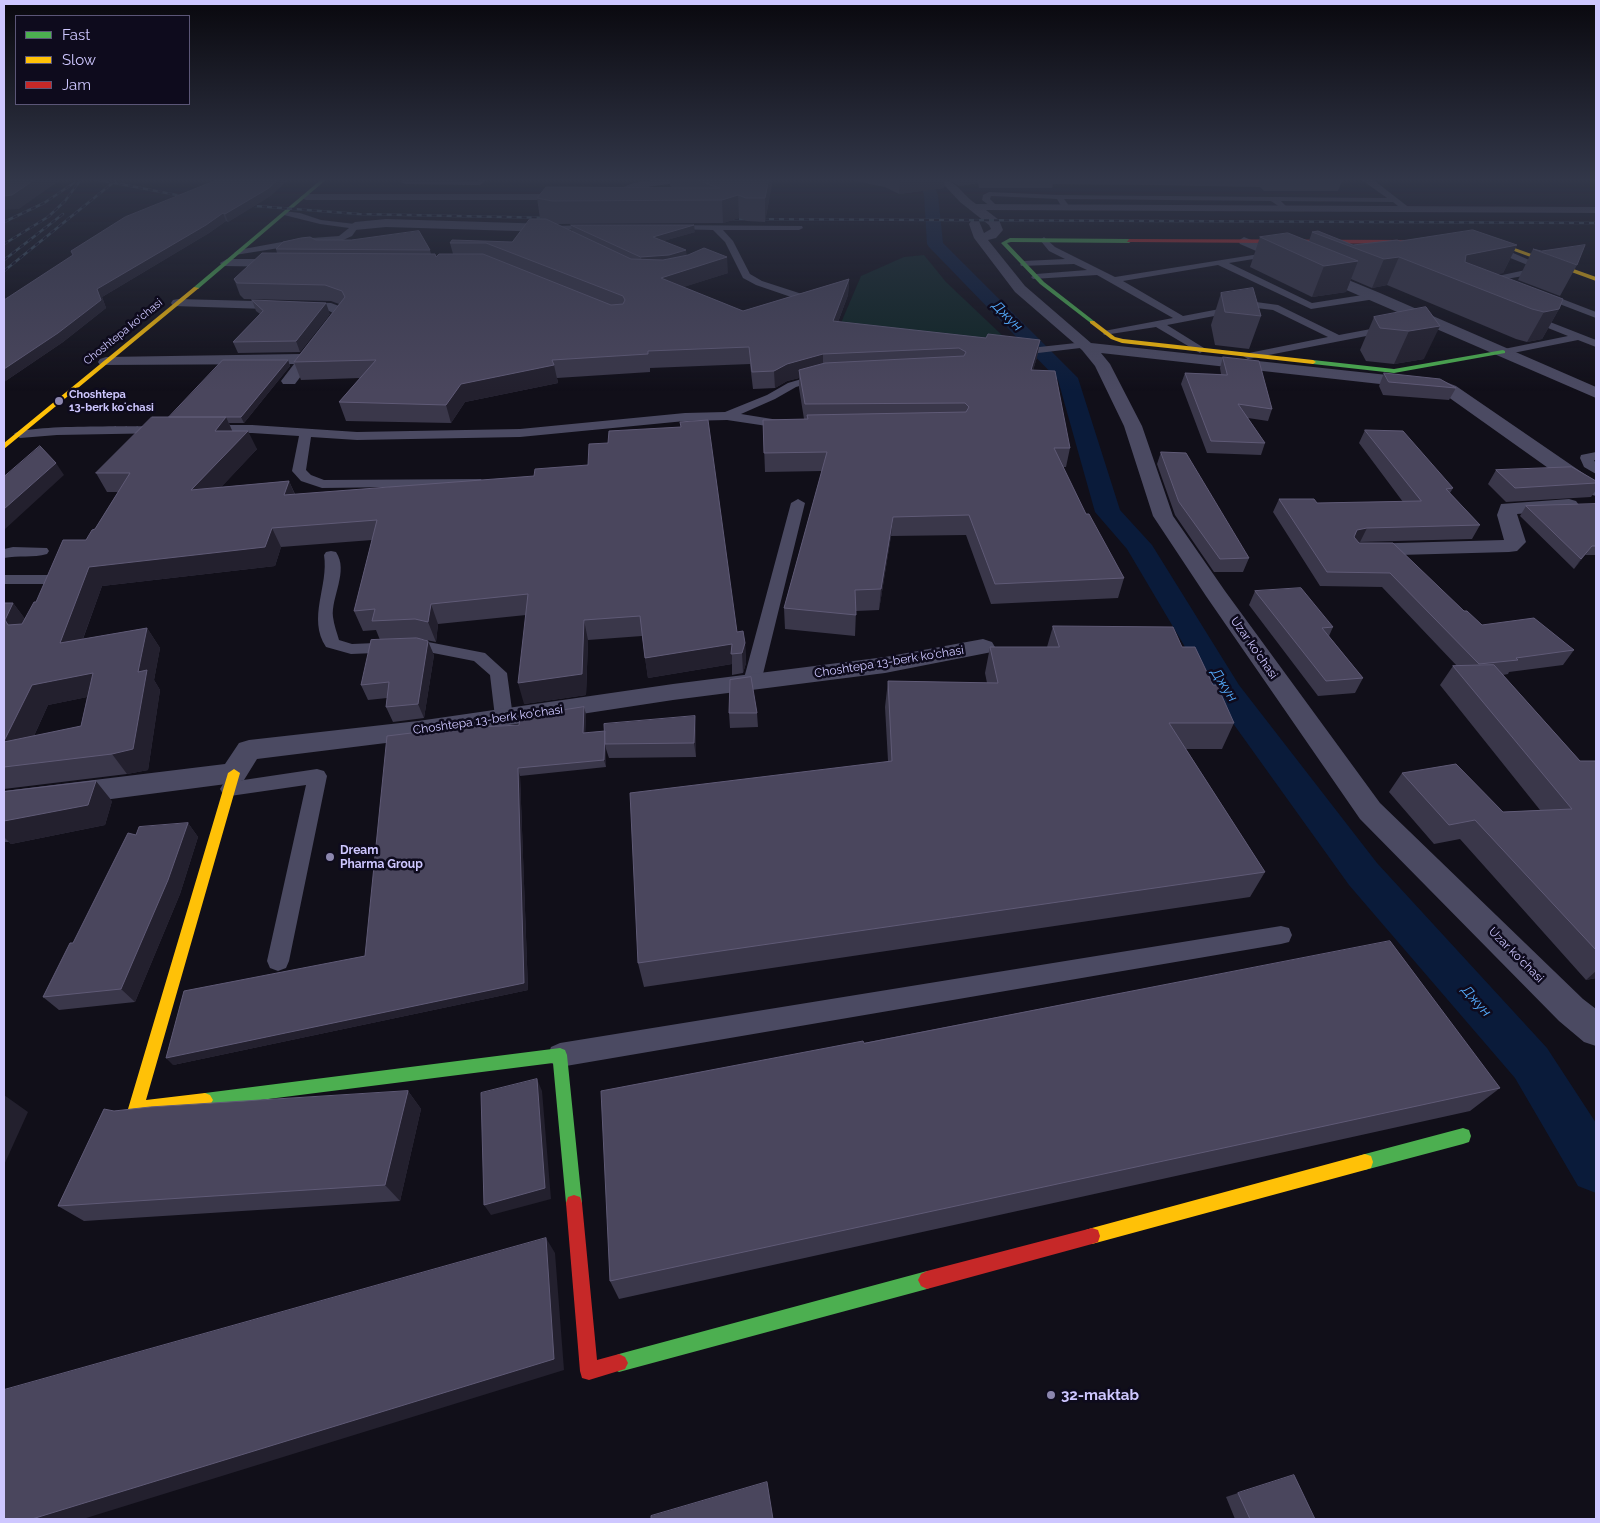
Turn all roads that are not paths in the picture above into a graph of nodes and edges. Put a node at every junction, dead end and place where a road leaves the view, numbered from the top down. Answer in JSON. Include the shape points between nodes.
{"nodes":[{"id":1,"x":244,"y":249,"type":"edge"},
{"id":2,"x":259,"y":249,"type":"edge"},
{"id":3,"x":733,"y":249,"type":"edge"},
{"id":4,"x":993,"y":249,"type":"edge"},
{"id":5,"x":1010,"y":249,"type":"edge"},
{"id":6,"x":1054,"y":249,"type":"edge"},
{"id":7,"x":1239,"y":249,"type":"edge"},
{"id":8,"x":1265,"y":249,"type":"edge"},
{"id":9,"x":1355,"y":249,"type":"edge"},
{"id":10,"x":1492,"y":249,"type":"edge"},
{"id":11,"x":1513,"y":249,"type":"edge"},
{"id":12,"x":1220,"y":251,"type":"dead end"},
{"id":13,"x":1275,"y":253,"type":"junction"},
{"id":14,"x":1365,"y":253,"type":"edge"},
{"id":15,"x":238,"y":254,"type":"junction"},
{"id":16,"x":1481,"y":254,"type":"edge"},
{"id":17,"x":1512,"y":255,"type":"junction"},
{"id":18,"x":1078,"y":261,"type":"junction"},
{"id":19,"x":1219,"y":262,"type":"junction"},
{"id":20,"x":227,"y":263,"type":"junction"},
{"id":21,"x":301,"y":263,"type":"edge"},
{"id":22,"x":1024,"y":264,"type":"junction"},
{"id":23,"x":1101,"y":272,"type":"junction"},
{"id":24,"x":1036,"y":277,"type":"junction"},
{"id":25,"x":1501,"y":278,"type":"junction"},
{"id":26,"x":1596,"y":279,"type":"edge"},
{"id":27,"x":1114,"y":280,"type":"junction"},
{"id":28,"x":1474,"y":283,"type":"edge"},
{"id":29,"x":1375,"y":296,"type":"junction"},
{"id":30,"x":178,"y":303,"type":"junction"},
{"id":31,"x":800,"y":303,"type":"edge"},
{"id":32,"x":1517,"y":312,"type":"edge"},
{"id":33,"x":1596,"y":315,"type":"edge"},
{"id":34,"x":1182,"y":319,"type":"junction"},
{"id":35,"x":1432,"y":321,"type":"junction"},
{"id":36,"x":1158,"y":324,"type":"junction"},
{"id":37,"x":1108,"y":334,"type":"junction"},
{"id":38,"x":1579,"y":337,"type":"junction"},
{"id":39,"x":1339,"y":339,"type":"junction"},
{"id":40,"x":1596,"y":344,"type":"edge"},
{"id":41,"x":1081,"y":346,"type":"junction"},
{"id":42,"x":1200,"y":350,"type":"junction"},
{"id":43,"x":1021,"y":352,"type":"edge"},
{"id":44,"x":1503,"y":352,"type":"junction"},
{"id":45,"x":1248,"y":356,"type":"junction"},
{"id":46,"x":306,"y":359,"type":"junction"},
{"id":47,"x":106,"y":362,"type":"junction"},
{"id":48,"x":833,"y":375,"type":"edge"},
{"id":49,"x":289,"y":382,"type":"dead end"},
{"id":50,"x":1596,"y":393,"type":"edge"},
{"id":51,"x":727,"y":416,"type":"junction"},
{"id":52,"x":803,"y":428,"type":"edge"},
{"id":53,"x":193,"y":429,"type":"edge"},
{"id":54,"x":174,"y":430,"type":"edge"},
{"id":55,"x":306,"y":433,"type":"junction"},
{"id":56,"x":20,"y":434,"type":"junction"},
{"id":57,"x":4,"y":447,"type":"edge"},
{"id":58,"x":1596,"y":456,"type":"edge"},
{"id":59,"x":1596,"y":470,"type":"edge"},
{"id":60,"x":488,"y":482,"type":"edge"},
{"id":61,"x":1596,"y":490,"type":"edge"},
{"id":62,"x":798,"y":503,"type":"dead end"},
{"id":63,"x":1596,"y":505,"type":"edge"},
{"id":64,"x":42,"y":550,"type":"dead end"},
{"id":65,"x":1360,"y":550,"type":"edge"},
{"id":66,"x":4,"y":554,"type":"edge"},
{"id":67,"x":331,"y":555,"type":"dead end"},
{"id":68,"x":4,"y":579,"type":"edge"},
{"id":69,"x":46,"y":605,"type":"edge"},
{"id":70,"x":983,"y":647,"type":"dead end"},
{"id":71,"x":752,"y":682,"type":"junction"},
{"id":72,"x":504,"y":717,"type":"junction"},
{"id":73,"x":232,"y":781,"type":"junction"},
{"id":74,"x":4,"y":802,"type":"edge"},
{"id":75,"x":1281,"y":935,"type":"dead end"},
{"id":76,"x":278,"y":961,"type":"dead end"},
{"id":77,"x":1596,"y":1030,"type":"edge"},
{"id":78,"x":560,"y":1055,"type":"junction"},
{"id":79,"x":1463,"y":1136,"type":"dead end"}],
"edges":[{"from":1,"to":15,"type":"street","name":"Choshtepa ko'chasi"},
{"from":2,"to":15,"type":"lane"},
{"from":3,"to":31,"type":"lane","via":[[746,276],[799,296]]},
{"from":4,"to":41,"type":"street","name":"Uzar ko'chasi","via":[[1020,289]]},
{"from":5,"to":22,"type":"street"},
{"from":6,"to":18,"type":"lane"},
{"from":7,"to":12,"type":"lane"},
{"from":8,"to":13,"type":"street"},
{"from":9,"to":14,"type":"lane"},
{"from":10,"to":17,"type":"lane"},
{"from":11,"to":26,"type":"street"},
{"from":13,"to":19,"type":"lane"},
{"from":13,"to":29,"type":"street"},
{"from":15,"to":20,"type":"street","name":"Choshtepa ko'chasi"},
{"from":16,"to":17,"type":"lane"},
{"from":17,"to":25,"type":"lane","via":[[1545,269]]},
{"from":18,"to":22,"type":"lane"},
{"from":18,"to":23,"type":"lane"},
{"from":19,"to":27,"type":"lane"},
{"from":19,"to":29,"type":"lane","via":[[1311,306]]},
{"from":20,"to":21,"type":"street"},
{"from":20,"to":30,"type":"street","name":"Choshtepa ko'chasi"},
{"from":22,"to":24,"type":"street"},
{"from":23,"to":24,"type":"lane"},
{"from":23,"to":27,"type":"lane"},
{"from":24,"to":37,"type":"street"},
{"from":25,"to":28,"type":"lane"},
{"from":25,"to":33,"type":"lane"},
{"from":27,"to":34,"type":"lane"},
{"from":29,"to":35,"type":"street"},
{"from":30,"to":46,"type":"street","via":[[331,307],[342,312]]},
{"from":30,"to":47,"type":"street","name":"Choshtepa ko'chasi"},
{"from":32,"to":38,"type":"lane"},
{"from":34,"to":36,"type":"lane"},
{"from":34,"to":39,"type":"lane","via":[[1266,305]]},
{"from":35,"to":39,"type":"lane"},
{"from":35,"to":44,"type":"street"},
{"from":36,"to":37,"type":"lane"},
{"from":36,"to":42,"type":"lane"},
{"from":37,"to":42,"type":"street","via":[[1122,341]]},
{"from":38,"to":40,"type":"lane"},
{"from":38,"to":44,"type":"lane"},
{"from":39,"to":45,"type":"lane"},
{"from":41,"to":43,"type":"lane"},
{"from":41,"to":61,"type":"street","via":[[1437,384]]},
{"from":41,"to":77,"type":"street","name":"Uzar ko'chasi","via":[[1102,364],[1133,426],[1163,516],[1370,812],[1571,1010]]},
{"from":42,"to":45,"type":"street"},
{"from":44,"to":45,"type":"street","via":[[1394,371]]},
{"from":44,"to":50,"type":"street"},
{"from":46,"to":47,"type":"street"},
{"from":46,"to":49,"type":"street"},
{"from":47,"to":56,"type":"street","name":"Choshtepa ko'chasi"},
{"from":48,"to":51,"type":"lane","via":[[792,385]]},
{"from":51,"to":52,"type":"lane"},
{"from":51,"to":55,"type":"lane","via":[[520,433],[357,436]]},
{"from":53,"to":55,"type":"lane"},
{"from":54,"to":56,"type":"lane","via":[[57,430]]},
{"from":55,"to":60,"type":"lane","via":[[299,470],[306,478],[322,484]]},
{"from":56,"to":57,"type":"street","name":"Choshtepa ko'chasi"},
{"from":58,"to":59,"type":"lane","via":[[1586,458]]},
{"from":62,"to":71,"type":"lane"},
{"from":63,"to":65,"type":"street","via":[[1508,508],[1515,542],[1508,546]]},
{"from":64,"to":66,"type":"lane"},
{"from":67,"to":72,"type":"lane","via":[[332,579],[325,616],[332,643],[352,649],[423,646],[478,657],[498,673]]},
{"from":68,"to":69,"type":"lane","via":[[58,580]]},
{"from":70,"to":71,"type":"street","name":"Choshtepa 13-berk ko'chasi","via":[[885,665]]},
{"from":71,"to":72,"type":"street","name":"Choshtepa 13-berk ko'chasi"},
{"from":72,"to":73,"type":"street","name":"Choshtepa 13-berk ko'chasi","via":[[249,750]]},
{"from":73,"to":74,"type":"street"},
{"from":73,"to":76,"type":"lane","via":[[317,776]]},
{"from":73,"to":78,"type":"street","via":[[136,1109]]},
{"from":75,"to":78,"type":"lane"},
{"from":78,"to":79,"type":"street","via":[[589,1371]]}]}
